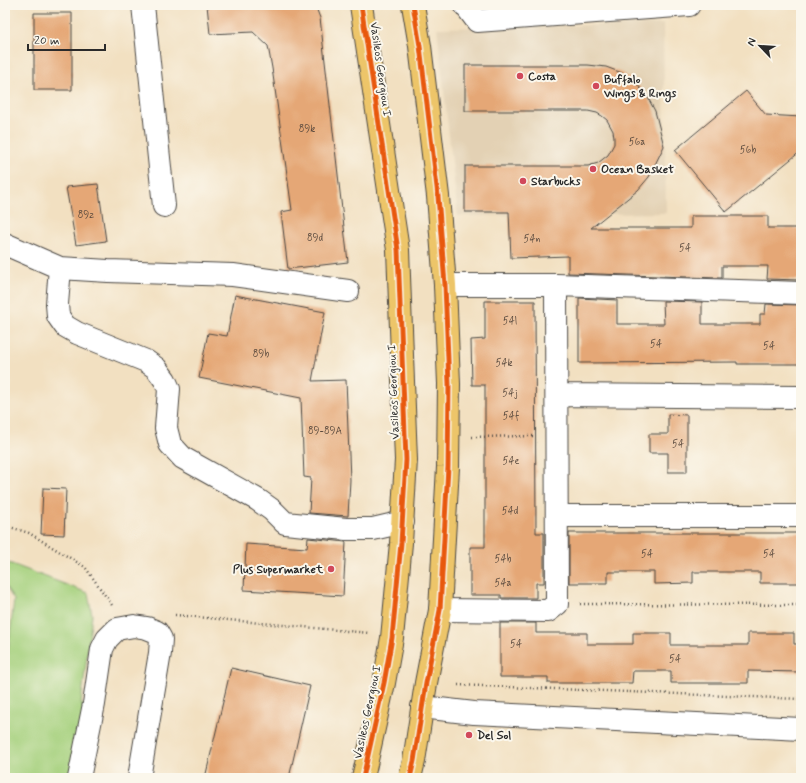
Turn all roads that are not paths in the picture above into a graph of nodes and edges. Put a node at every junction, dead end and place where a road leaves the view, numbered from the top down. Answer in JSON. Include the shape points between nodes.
{"nodes":[{"id":1,"x":143,"y":5,"type":"edge"},
{"id":2,"x":361,"y":5,"type":"edge"},
{"id":3,"x":413,"y":5,"type":"edge"},
{"id":4,"x":465,"y":5,"type":"edge"},
{"id":5,"x":689,"y":5,"type":"edge"},
{"id":6,"x":164,"y":206,"type":"dead end"},
{"id":7,"x":5,"y":244,"type":"edge"},
{"id":8,"x":60,"y":268,"type":"junction"},
{"id":9,"x":445,"y":285,"type":"junction"},
{"id":10,"x":556,"y":286,"type":"junction"},
{"id":11,"x":348,"y":291,"type":"dead end"},
{"id":12,"x":801,"y":293,"type":"edge"},
{"id":13,"x":557,"y":394,"type":"junction"},
{"id":14,"x":801,"y":397,"type":"edge"},
{"id":15,"x":558,"y":516,"type":"junction"},
{"id":16,"x":801,"y":516,"type":"edge"},
{"id":17,"x":402,"y":522,"type":"junction"},
{"id":18,"x":440,"y":610,"type":"junction"},
{"id":19,"x":422,"y":707,"type":"junction"},
{"id":20,"x":801,"y":729,"type":"edge"},
{"id":21,"x":79,"y":778,"type":"edge"},
{"id":22,"x":139,"y":778,"type":"edge"},
{"id":23,"x":363,"y":778,"type":"edge"},
{"id":24,"x":410,"y":778,"type":"edge"}],
"edges":[{"from":1,"to":6,"type":"lane"},
{"from":2,"to":17,"type":"main road","name":"Vasileos Georgiou I","via":[[398,250],[406,460]]},
{"from":3,"to":9,"type":"main road","via":[[438,196]]},
{"from":4,"to":5,"type":"lane","via":[[477,21]]},
{"from":7,"to":8,"type":"lane"},
{"from":8,"to":11,"type":"lane","via":[[233,275]]},
{"from":8,"to":17,"type":"lane","via":[[58,316],[65,326],[77,333],[146,361],[156,368],[169,389],[166,428],[170,444],[183,458],[258,500],[285,523],[346,529],[373,528]]},
{"from":9,"to":10,"type":"lane"},
{"from":9,"to":18,"type":"main road","via":[[450,384]]},
{"from":10,"to":12,"type":"lane"},
{"from":10,"to":13,"type":"lane"},
{"from":13,"to":14,"type":"lane"},
{"from":13,"to":15,"type":"lane"},
{"from":15,"to":16,"type":"lane"},
{"from":15,"to":18,"type":"lane","via":[[557,604],[548,611]]},
{"from":17,"to":23,"type":"main road","name":"Vasileos Georgiou I","via":[[392,638]]},
{"from":18,"to":19,"type":"main road"},
{"from":19,"to":20,"type":"lane","via":[[474,713]]},
{"from":19,"to":24,"type":"main road"},
{"from":21,"to":22,"type":"lane","via":[[102,650],[107,639],[117,630],[134,626],[158,632],[161,639]]}]}
